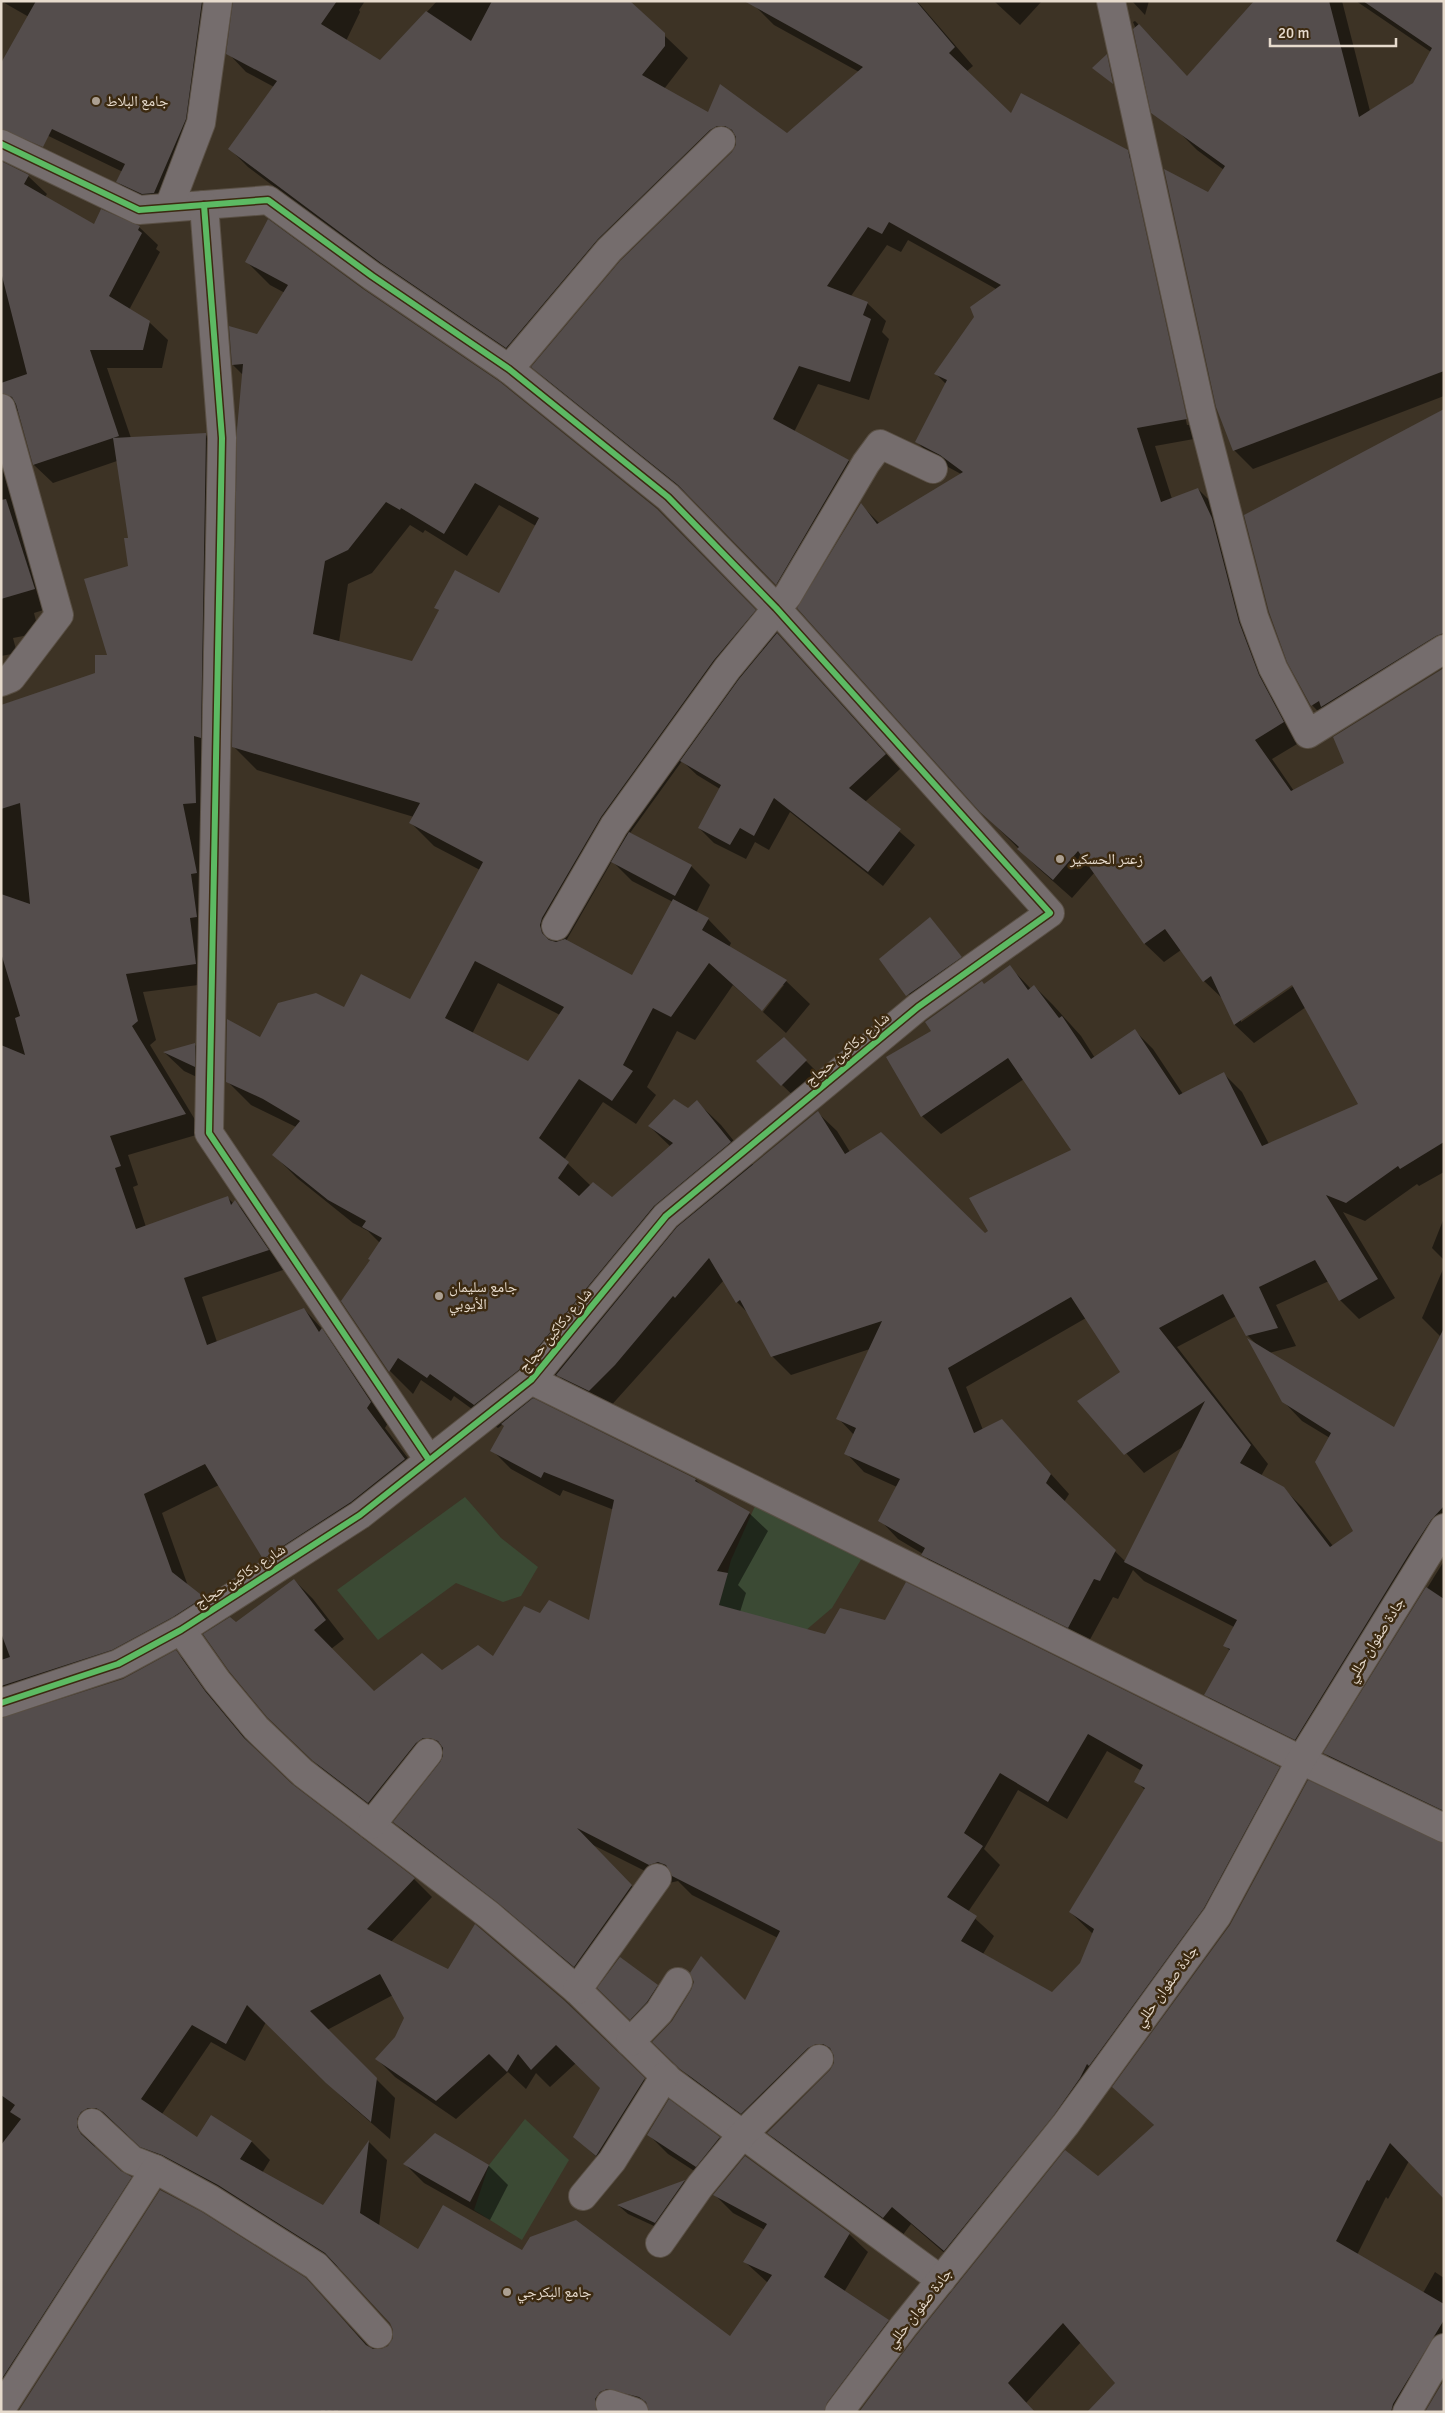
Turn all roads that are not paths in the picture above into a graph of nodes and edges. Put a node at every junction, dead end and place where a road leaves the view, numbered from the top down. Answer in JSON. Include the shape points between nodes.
{"nodes":[{"id":1,"x":218,"y":1,"type":"edge"},
{"id":2,"x":1119,"y":6,"type":"edge"},
{"id":3,"x":721,"y":141,"type":"dead end"},
{"id":4,"x":1,"y":144,"type":"edge"},
{"id":5,"x":204,"y":205,"type":"junction"},
{"id":6,"x":169,"y":207,"type":"junction"},
{"id":7,"x":509,"y":368,"type":"junction"},
{"id":8,"x":1,"y":408,"type":"edge"},
{"id":9,"x":933,"y":469,"type":"dead end"},
{"id":10,"x":776,"y":608,"type":"junction"},
{"id":11,"x":1444,"y":649,"type":"edge"},
{"id":12,"x":1,"y":682,"type":"edge"},
{"id":13,"x":556,"y":926,"type":"dead end"},
{"id":14,"x":531,"y":1380,"type":"junction"},
{"id":15,"x":429,"y":1460,"type":"junction"},
{"id":16,"x":1444,"y":1528,"type":"edge"},
{"id":17,"x":181,"y":1630,"type":"junction"},
{"id":18,"x":1,"y":1703,"type":"edge"},
{"id":19,"x":428,"y":1753,"type":"dead end"},
{"id":20,"x":1301,"y":1760,"type":"junction"},
{"id":21,"x":371,"y":1825,"type":"junction"},
{"id":22,"x":1444,"y":1828,"type":"edge"},
{"id":23,"x":658,"y":1878,"type":"dead end"},
{"id":24,"x":678,"y":1982,"type":"dead end"},
{"id":25,"x":577,"y":1990,"type":"junction"},
{"id":26,"x":630,"y":2042,"type":"junction"},
{"id":27,"x":819,"y":2059,"type":"dead end"},
{"id":28,"x":665,"y":2076,"type":"junction"},
{"id":29,"x":92,"y":2124,"type":"dead end"},
{"id":30,"x":742,"y":2135,"type":"junction"},
{"id":31,"x":155,"y":2169,"type":"junction"},
{"id":32,"x":583,"y":2196,"type":"dead end"},
{"id":33,"x":660,"y":2243,"type":"dead end"},
{"id":34,"x":941,"y":2280,"type":"junction"},
{"id":35,"x":378,"y":2334,"type":"dead end"},
{"id":36,"x":1444,"y":2348,"type":"edge"},
{"id":37,"x":1,"y":2409,"type":"edge"},
{"id":38,"x":839,"y":2412,"type":"edge"},
{"id":39,"x":1407,"y":2412,"type":"edge"}],
"edges":[{"from":1,"to":6,"type":"street","via":[[201,123]]},
{"from":2,"to":11,"type":"street","via":[[1220,485],[1254,617],[1273,668],[1308,734]]},
{"from":3,"to":7,"type":"street","via":[[608,250]]},
{"from":4,"to":6,"type":"street","via":[[139,210]]},
{"from":5,"to":6,"type":"street"},
{"from":5,"to":7,"type":"street","via":[[268,200],[372,276]]},
{"from":5,"to":15,"type":"street","via":[[222,438],[209,1132]]},
{"from":7,"to":10,"type":"street","via":[[668,497]]},
{"from":8,"to":12,"type":"street","via":[[59,615],[11,678]]},
{"from":9,"to":10,"type":"street","via":[[880,444],[788,595]]},
{"from":10,"to":13,"type":"street","via":[[727,669],[614,826]]},
{"from":10,"to":14,"type":"street","name":"شارع دكاكين حجاج","via":[[1050,913],[918,1007],[666,1216]]},
{"from":14,"to":15,"type":"street","name":"شارع دكاكين حجاج"},
{"from":14,"to":20,"type":"street"},
{"from":15,"to":17,"type":"street","name":"شارع دكاكين حجاج","via":[[360,1515]]},
{"from":16,"to":20,"type":"street","name":"جادة صفوان حللي"},
{"from":17,"to":18,"type":"street","name":"شارع دكاكين حجاج","via":[[118,1664]]},
{"from":17,"to":21,"type":"street","via":[[217,1682],[256,1728],[302,1773]]},
{"from":19,"to":21,"type":"street"},
{"from":20,"to":22,"type":"street"},
{"from":20,"to":34,"type":"street","name":"جادة صفوان حللي","via":[[1216,1916],[1066,2124]]},
{"from":21,"to":25,"type":"street","via":[[489,1915]]},
{"from":23,"to":25,"type":"street"},
{"from":24,"to":26,"type":"street","via":[[659,2012]]},
{"from":25,"to":26,"type":"street"},
{"from":26,"to":28,"type":"street"},
{"from":27,"to":30,"type":"street"},
{"from":28,"to":30,"type":"street"},
{"from":28,"to":32,"type":"street","via":[[612,2161]]},
{"from":29,"to":31,"type":"street","via":[[132,2160]]},
{"from":30,"to":33,"type":"street","via":[[700,2186]]},
{"from":30,"to":34,"type":"street"},
{"from":31,"to":35,"type":"street","via":[[210,2199],[316,2266]]},
{"from":31,"to":37,"type":"street"},
{"from":34,"to":38,"type":"street","name":"جادة صفوان حللي"},
{"from":36,"to":39,"type":"street"}]}
